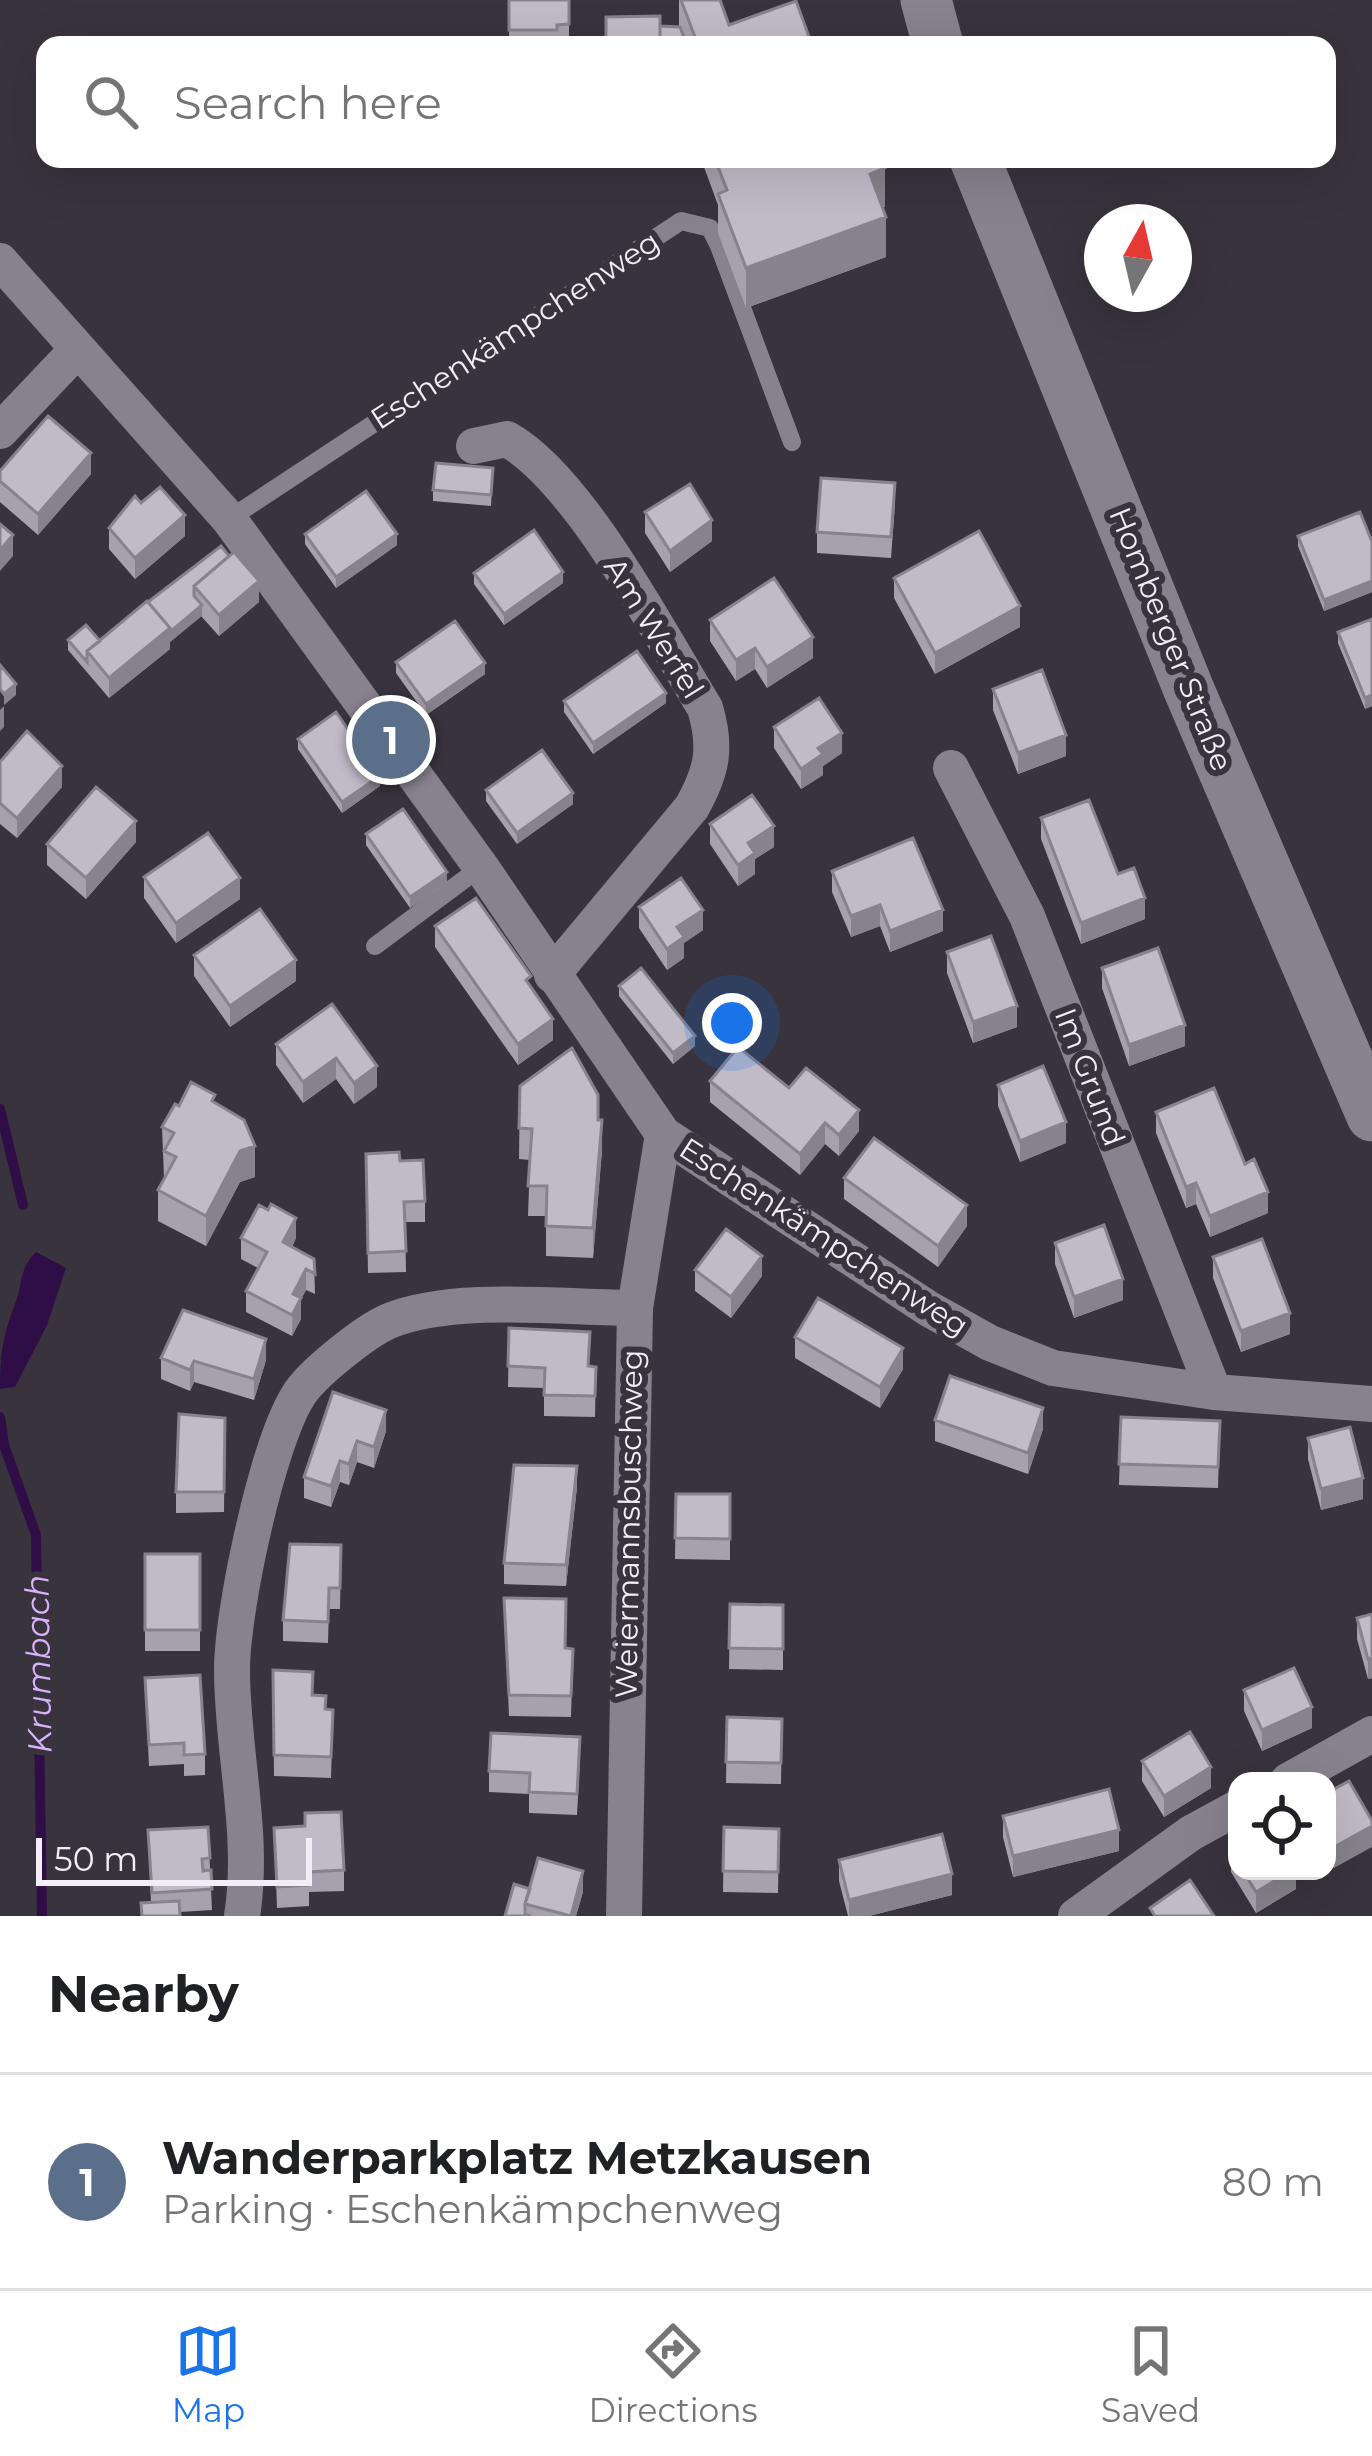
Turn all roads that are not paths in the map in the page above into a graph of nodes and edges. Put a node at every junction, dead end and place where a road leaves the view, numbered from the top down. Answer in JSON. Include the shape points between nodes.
{"nodes":[{"id":1,"x":926,"y":0,"type":"edge"},
{"id":2,"x":936,"y":36,"type":"edge"},
{"id":3,"x":979,"y":168,"type":"edge"},
{"id":4,"x":0,"y":261,"type":"edge"},
{"id":5,"x":76,"y":351,"type":"junction"},
{"id":6,"x":0,"y":431,"type":"edge"},
{"id":7,"x":792,"y":442,"type":"dead end"},
{"id":8,"x":474,"y":446,"type":"dead end"},
{"id":9,"x":229,"y":519,"type":"junction"},
{"id":10,"x":950,"y":767,"type":"dead end"},
{"id":11,"x":481,"y":867,"type":"junction"},
{"id":12,"x":375,"y":946,"type":"dead end"},
{"id":13,"x":552,"y":975,"type":"junction"},
{"id":14,"x":1372,"y":1116,"type":"edge"},
{"id":15,"x":663,"y":1134,"type":"junction"},
{"id":16,"x":634,"y":1308,"type":"junction"},
{"id":17,"x":1214,"y":1392,"type":"junction"},
{"id":18,"x":1372,"y":1404,"type":"edge"},
{"id":19,"x":1372,"y":1734,"type":"edge"},
{"id":20,"x":1304,"y":1772,"type":"edge"},
{"id":21,"x":1228,"y":1813,"type":"edge"},
{"id":22,"x":242,"y":1916,"type":"edge"},
{"id":23,"x":624,"y":1916,"type":"edge"},
{"id":24,"x":1076,"y":1916,"type":"edge"}],
"edges":[{"from":1,"to":2,"type":"main road"},
{"from":3,"to":14,"type":"main road","name":"Homberger Straße"},
{"from":4,"to":5,"type":"street","name":"Eschenkämpchenweg"},
{"from":5,"to":6,"type":"street"},
{"from":5,"to":9,"type":"street","name":"Eschenkämpchenweg"},
{"from":7,"to":9,"type":"lane","name":"Eschenkämpchenweg","via":[[710,228],[680,221]]},
{"from":8,"to":13,"type":"street","name":"Am Werfel","via":[[508,439],[528,451],[574,506],[705,708],[715,743],[692,807]]},
{"from":9,"to":11,"type":"street","name":"Eschenkämpchenweg"},
{"from":10,"to":17,"type":"street","name":"Im Grund","via":[[1027,916]]},
{"from":11,"to":12,"type":"lane"},
{"from":11,"to":13,"type":"street","name":"Eschenkämpchenweg"},
{"from":13,"to":15,"type":"street","name":"Eschenkämpchenweg"},
{"from":15,"to":16,"type":"street","name":"Weiermannsbuschweg"},
{"from":15,"to":17,"type":"street","name":"Eschenkämpchenweg","via":[[990,1343],[1053,1368]]},
{"from":16,"to":22,"type":"street","via":[[465,1307],[389,1321],[298,1396],[256,1514],[232,1666]]},
{"from":16,"to":23,"type":"street","name":"Weiermannsbuschweg"},
{"from":17,"to":18,"type":"street","name":"Eschenkämpchenweg"},
{"from":19,"to":20,"type":"street"},
{"from":21,"to":24,"type":"street"}]}
